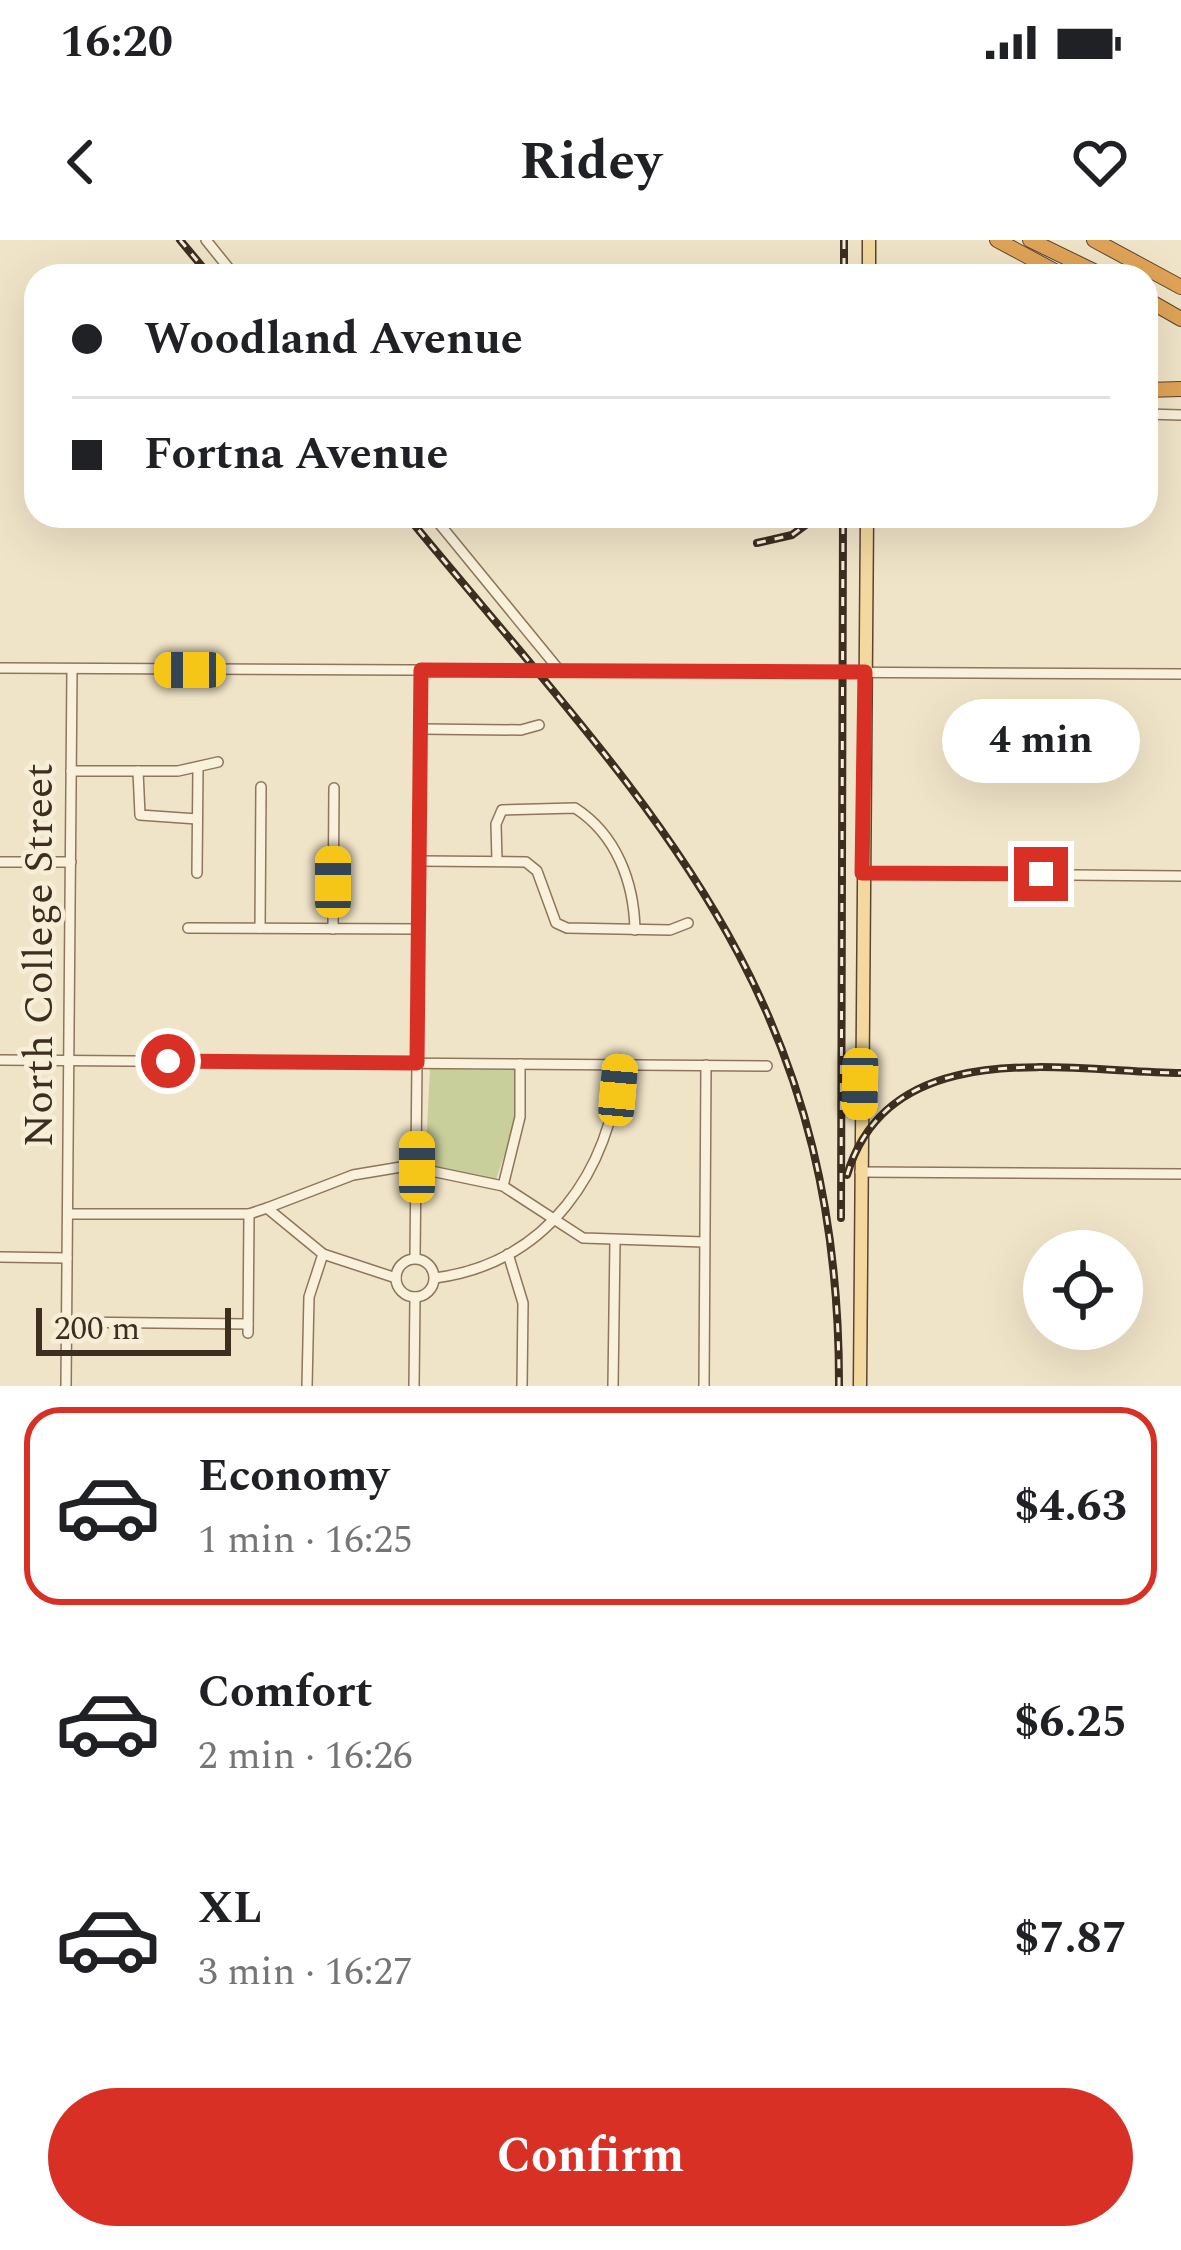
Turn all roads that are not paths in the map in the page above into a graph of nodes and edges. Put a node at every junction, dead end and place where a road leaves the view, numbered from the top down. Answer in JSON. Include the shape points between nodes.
{"nodes":[{"id":1,"x":206,"y":240,"type":"edge"},
{"id":2,"x":997,"y":240,"type":"edge"},
{"id":3,"x":1030,"y":240,"type":"edge"},
{"id":4,"x":1094,"y":240,"type":"edge"},
{"id":5,"x":225,"y":264,"type":"edge"},
{"id":6,"x":1042,"y":264,"type":"edge"},
{"id":7,"x":1079,"y":264,"type":"edge"},
{"id":8,"x":1138,"y":264,"type":"edge"},
{"id":9,"x":443,"y":528,"type":"edge"},
{"id":10,"x":867,"y":528,"type":"edge"},
{"id":11,"x":0,"y":668,"type":"edge"},
{"id":12,"x":72,"y":669,"type":"junction"},
{"id":13,"x":421,"y":670,"type":"junction"},
{"id":14,"x":560,"y":670,"type":"junction"},
{"id":15,"x":865,"y":672,"type":"junction"},
{"id":16,"x":1181,"y":674,"type":"edge"},
{"id":17,"x":539,"y":725,"type":"dead end"},
{"id":18,"x":420,"y":730,"type":"junction"},
{"id":19,"x":218,"y":763,"type":"dead end"},
{"id":20,"x":197,"y":768,"type":"junction"},
{"id":21,"x":71,"y":771,"type":"junction"},
{"id":22,"x":138,"y":771,"type":"junction"},
{"id":23,"x":261,"y":788,"type":"dead end"},
{"id":24,"x":334,"y":788,"type":"dead end"},
{"id":25,"x":197,"y":819,"type":"junction"},
{"id":26,"x":419,"y":861,"type":"junction"},
{"id":27,"x":497,"y":861,"type":"junction"},
{"id":28,"x":0,"y":862,"type":"edge"},
{"id":29,"x":71,"y":862,"type":"junction"},
{"id":30,"x":197,"y":873,"type":"dead end"},
{"id":31,"x":862,"y":873,"type":"junction"},
{"id":32,"x":1181,"y":876,"type":"edge"},
{"id":33,"x":688,"y":923,"type":"dead end"},
{"id":34,"x":188,"y":928,"type":"dead end"},
{"id":35,"x":260,"y":928,"type":"junction"},
{"id":36,"x":333,"y":928,"type":"junction"},
{"id":37,"x":418,"y":928,"type":"junction"},
{"id":38,"x":635,"y":930,"type":"junction"},
{"id":39,"x":0,"y":1060,"type":"edge"},
{"id":40,"x":69,"y":1060,"type":"junction"},
{"id":41,"x":417,"y":1063,"type":"junction"},
{"id":42,"x":520,"y":1064,"type":"junction"},
{"id":43,"x":620,"y":1065,"type":"junction"},
{"id":44,"x":706,"y":1065,"type":"junction"},
{"id":45,"x":767,"y":1066,"type":"dead end"},
{"id":46,"x":417,"y":1167,"type":"junction"},
{"id":47,"x":860,"y":1172,"type":"junction"},
{"id":48,"x":1181,"y":1174,"type":"edge"},
{"id":49,"x":503,"y":1186,"type":"junction"},
{"id":50,"x":268,"y":1208,"type":"junction"},
{"id":51,"x":68,"y":1214,"type":"junction"},
{"id":52,"x":248,"y":1214,"type":"junction"},
{"id":53,"x":552,"y":1222,"type":"junction"},
{"id":54,"x":615,"y":1241,"type":"junction"},
{"id":55,"x":704,"y":1242,"type":"junction"},
{"id":56,"x":323,"y":1254,"type":"junction"},
{"id":57,"x":508,"y":1254,"type":"junction"},
{"id":58,"x":0,"y":1257,"type":"edge"},
{"id":59,"x":67,"y":1258,"type":"junction"},
{"id":60,"x":416,"y":1258,"type":"junction"},
{"id":61,"x":396,"y":1278,"type":"junction"},
{"id":62,"x":435,"y":1278,"type":"junction"},
{"id":63,"x":415,"y":1298,"type":"junction"},
{"id":64,"x":67,"y":1322,"type":"junction"},
{"id":65,"x":66,"y":1386,"type":"edge"},
{"id":66,"x":308,"y":1386,"type":"edge"},
{"id":67,"x":414,"y":1386,"type":"edge"},
{"id":68,"x":522,"y":1386,"type":"edge"},
{"id":69,"x":613,"y":1386,"type":"edge"},
{"id":70,"x":704,"y":1386,"type":"edge"},
{"id":71,"x":860,"y":1386,"type":"edge"}],
"edges":[{"from":1,"to":5,"type":"street"},
{"from":2,"to":6,"type":"highway"},
{"from":3,"to":7,"type":"highway"},
{"from":4,"to":8,"type":"highway"},
{"from":9,"to":14,"type":"street"},
{"from":10,"to":15,"type":"main road"},
{"from":11,"to":12,"type":"street"},
{"from":12,"to":13,"type":"street"},
{"from":12,"to":21,"type":"street","name":"North College Street"},
{"from":13,"to":14,"type":"street"},
{"from":13,"to":18,"type":"street"},
{"from":14,"to":15,"type":"street"},
{"from":15,"to":16,"type":"street"},
{"from":15,"to":31,"type":"main road"},
{"from":17,"to":18,"type":"street"},
{"from":18,"to":26,"type":"street"},
{"from":19,"to":20,"type":"street"},
{"from":20,"to":22,"type":"street"},
{"from":20,"to":25,"type":"street"},
{"from":21,"to":22,"type":"street"},
{"from":21,"to":29,"type":"street","name":"North College Street"},
{"from":22,"to":25,"type":"street","via":[[140,815]]},
{"from":23,"to":35,"type":"street"},
{"from":24,"to":36,"type":"street"},
{"from":25,"to":30,"type":"street"},
{"from":26,"to":27,"type":"street"},
{"from":26,"to":37,"type":"street"},
{"from":27,"to":38,"type":"street","via":[[532,866],[560,926]]},
{"from":27,"to":38,"type":"street","via":[[502,810],[575,808],[623,864]]},
{"from":28,"to":29,"type":"street"},
{"from":29,"to":40,"type":"street","name":"North College Street"},
{"from":31,"to":32,"type":"street"},
{"from":31,"to":47,"type":"main road"},
{"from":33,"to":38,"type":"street"},
{"from":34,"to":35,"type":"street"},
{"from":35,"to":36,"type":"street"},
{"from":36,"to":37,"type":"street"},
{"from":37,"to":41,"type":"street"},
{"from":39,"to":40,"type":"street"},
{"from":40,"to":41,"type":"street"},
{"from":40,"to":51,"type":"street","name":"North College Street"},
{"from":41,"to":42,"type":"street"},
{"from":41,"to":46,"type":"street"},
{"from":42,"to":43,"type":"street"},
{"from":42,"to":49,"type":"street","via":[[520,1117]]},
{"from":43,"to":44,"type":"street"},
{"from":43,"to":53,"type":"street","via":[[616,1116],[592,1173]]},
{"from":44,"to":45,"type":"street"},
{"from":44,"to":55,"type":"street"},
{"from":46,"to":49,"type":"street"},
{"from":46,"to":50,"type":"street","via":[[353,1174]]},
{"from":46,"to":60,"type":"street"},
{"from":47,"to":48,"type":"street"},
{"from":47,"to":71,"type":"main road"},
{"from":49,"to":53,"type":"street"},
{"from":50,"to":52,"type":"street"},
{"from":50,"to":56,"type":"street"},
{"from":51,"to":52,"type":"street"},
{"from":51,"to":59,"type":"street","name":"North College Street"},
{"from":52,"to":64,"type":"street","via":[[248,1328]]},
{"from":53,"to":54,"type":"street","via":[[583,1238]]},
{"from":53,"to":57,"type":"street"},
{"from":54,"to":55,"type":"street"},
{"from":54,"to":69,"type":"street"},
{"from":55,"to":70,"type":"street"},
{"from":56,"to":61,"type":"street"},
{"from":56,"to":66,"type":"street","via":[[309,1297]]},
{"from":57,"to":62,"type":"street"},
{"from":57,"to":68,"type":"street","via":[[523,1303]]},
{"from":58,"to":59,"type":"street"},
{"from":59,"to":64,"type":"street","name":"North College Street"},
{"from":60,"to":61,"type":"street"},
{"from":60,"to":62,"type":"street"},
{"from":61,"to":63,"type":"street","via":[[401,1292]]},
{"from":62,"to":63,"type":"street"},
{"from":63,"to":67,"type":"street"},
{"from":64,"to":65,"type":"street","name":"North College Street"}]}
